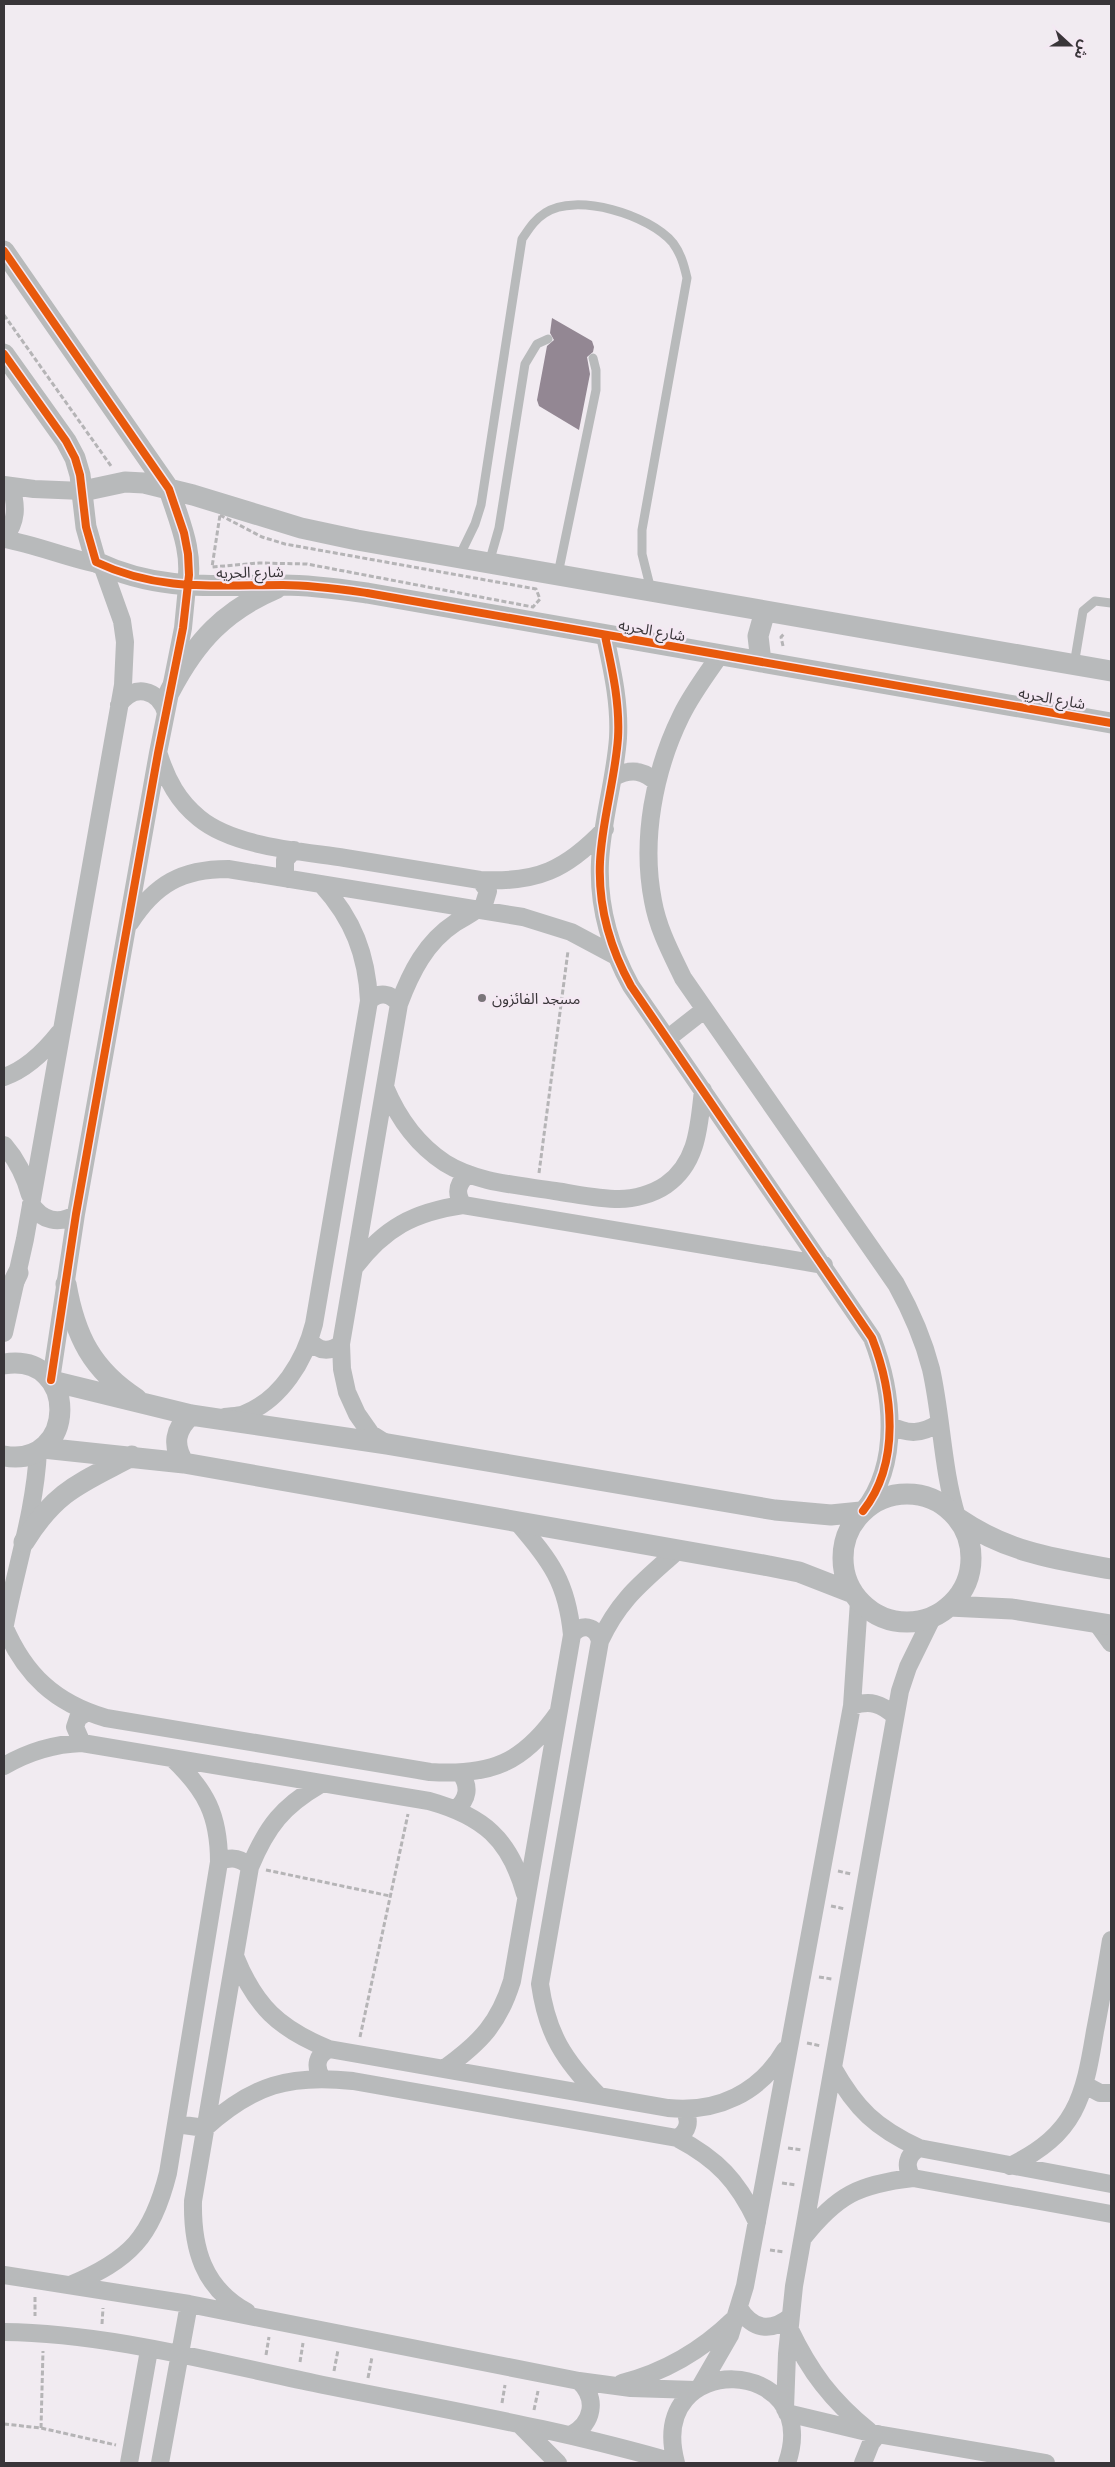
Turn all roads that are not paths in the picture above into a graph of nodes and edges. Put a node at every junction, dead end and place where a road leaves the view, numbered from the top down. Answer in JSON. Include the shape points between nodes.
{"nodes":[{"id":1,"x":4,"y":251,"type":"edge"},
{"id":2,"x":548,"y":339,"type":"dead end"},
{"id":3,"x":4,"y":354,"type":"edge"},
{"id":4,"x":593,"y":358,"type":"dead end"},
{"id":5,"x":7,"y":486,"type":"edge"},
{"id":6,"x":168,"y":488,"type":"junction"},
{"id":7,"x":83,"y":491,"type":"junction"},
{"id":8,"x":4,"y":539,"type":"edge"},
{"id":9,"x":459,"y":557,"type":"junction"},
{"id":10,"x":489,"y":563,"type":"junction"},
{"id":11,"x":102,"y":565,"type":"junction"},
{"id":12,"x":558,"y":574,"type":"junction"},
{"id":13,"x":285,"y":585,"type":"junction"},
{"id":14,"x":187,"y":586,"type":"junction"},
{"id":15,"x":651,"y":590,"type":"junction"},
{"id":16,"x":1111,"y":603,"type":"edge"},
{"id":17,"x":765,"y":611,"type":"junction"},
{"id":18,"x":605,"y":636,"type":"junction"},
{"id":19,"x":720,"y":655,"type":"junction"},
{"id":20,"x":760,"y":662,"type":"junction"},
{"id":21,"x":1074,"y":665,"type":"junction"},
{"id":22,"x":1111,"y":671,"type":"edge"},
{"id":23,"x":170,"y":691,"type":"junction"},
{"id":24,"x":119,"y":705,"type":"junction"},
{"id":25,"x":166,"y":712,"type":"junction"},
{"id":26,"x":1111,"y":723,"type":"edge"},
{"id":27,"x":158,"y":753,"type":"junction"},
{"id":28,"x":614,"y":777,"type":"junction"},
{"id":29,"x":657,"y":783,"type":"junction"},
{"id":30,"x":605,"y":829,"type":"junction"},
{"id":31,"x":294,"y":850,"type":"junction"},
{"id":32,"x":288,"y":879,"type":"junction"},
{"id":33,"x":480,"y":880,"type":"junction"},
{"id":34,"x":322,"y":885,"type":"junction"},
{"id":35,"x":477,"y":910,"type":"junction"},
{"id":36,"x":127,"y":928,"type":"junction"},
{"id":37,"x":616,"y":956,"type":"junction"},
{"id":38,"x":369,"y":1001,"type":"junction"},
{"id":39,"x":399,"y":1004,"type":"junction"},
{"id":40,"x":704,"y":1010,"type":"junction"},
{"id":41,"x":61,"y":1030,"type":"junction"},
{"id":42,"x":667,"y":1039,"type":"junction"},
{"id":43,"x":4,"y":1077,"type":"edge"},
{"id":44,"x":385,"y":1087,"type":"junction"},
{"id":45,"x":703,"y":1090,"type":"junction"},
{"id":46,"x":4,"y":1145,"type":"edge"},
{"id":47,"x":468,"y":1174,"type":"junction"},
{"id":48,"x":31,"y":1201,"type":"junction"},
{"id":49,"x":463,"y":1205,"type":"junction"},
{"id":50,"x":76,"y":1214,"type":"junction"},
{"id":51,"x":824,"y":1265,"type":"junction"},
{"id":52,"x":352,"y":1271,"type":"junction"},
{"id":53,"x":18,"y":1273,"type":"junction"},
{"id":54,"x":66,"y":1284,"type":"junction"},
{"id":55,"x":4,"y":1302,"type":"edge"},
{"id":56,"x":4,"y":1333,"type":"edge"},
{"id":57,"x":310,"y":1341,"type":"junction"},
{"id":58,"x":341,"y":1344,"type":"junction"},
{"id":59,"x":4,"y":1364,"type":"edge"},
{"id":60,"x":51,"y":1381,"type":"junction"},
{"id":61,"x":144,"y":1403,"type":"junction"},
{"id":62,"x":191,"y":1415,"type":"junction"},
{"id":63,"x":219,"y":1417,"type":"junction"},
{"id":64,"x":939,"y":1423,"type":"junction"},
{"id":65,"x":890,"y":1425,"type":"junction"},
{"id":66,"x":387,"y":1444,"type":"junction"},
{"id":67,"x":41,"y":1449,"type":"junction"},
{"id":68,"x":4,"y":1456,"type":"edge"},
{"id":69,"x":132,"y":1456,"type":"junction"},
{"id":70,"x":184,"y":1463,"type":"junction"},
{"id":71,"x":862,"y":1511,"type":"junction"},
{"id":72,"x":957,"y":1517,"type":"junction"},
{"id":73,"x":518,"y":1523,"type":"junction"},
{"id":74,"x":24,"y":1542,"type":"junction"},
{"id":75,"x":677,"y":1551,"type":"junction"},
{"id":76,"x":1111,"y":1569,"type":"edge"},
{"id":77,"x":6,"y":1597,"type":"edge"},
{"id":78,"x":856,"y":1597,"type":"junction"},
{"id":79,"x":941,"y":1611,"type":"junction"},
{"id":80,"x":1104,"y":1624,"type":"edge"},
{"id":81,"x":4,"y":1628,"type":"edge"},
{"id":82,"x":572,"y":1635,"type":"junction"},
{"id":83,"x":600,"y":1641,"type":"junction"},
{"id":84,"x":1111,"y":1643,"type":"edge"},
{"id":85,"x":852,"y":1706,"type":"junction"},
{"id":86,"x":86,"y":1712,"type":"junction"},
{"id":87,"x":558,"y":1713,"type":"junction"},
{"id":88,"x":895,"y":1716,"type":"junction"},
{"id":89,"x":82,"y":1743,"type":"junction"},
{"id":90,"x":172,"y":1758,"type":"junction"},
{"id":91,"x":4,"y":1766,"type":"edge"},
{"id":92,"x":461,"y":1774,"type":"junction"},
{"id":93,"x":321,"y":1784,"type":"junction"},
{"id":94,"x":456,"y":1809,"type":"junction"},
{"id":95,"x":219,"y":1862,"type":"junction"},
{"id":96,"x":250,"y":1867,"type":"junction"},
{"id":97,"x":526,"y":1900,"type":"junction"},
{"id":98,"x":1111,"y":1940,"type":"edge"},
{"id":99,"x":235,"y":1956,"type":"junction"},
{"id":100,"x":512,"y":1981,"type":"junction"},
{"id":101,"x":540,"y":1984,"type":"junction"},
{"id":102,"x":790,"y":2040,"type":"junction"},
{"id":103,"x":330,"y":2049,"type":"junction"},
{"id":104,"x":446,"y":2068,"type":"junction"},
{"id":105,"x":832,"y":2068,"type":"junction"},
{"id":106,"x":322,"y":2078,"type":"junction"},
{"id":107,"x":1086,"y":2085,"type":"junction"},
{"id":108,"x":1111,"y":2094,"type":"edge"},
{"id":109,"x":599,"y":2096,"type":"junction"},
{"id":110,"x":684,"y":2110,"type":"junction"},
{"id":111,"x":176,"y":2124,"type":"junction"},
{"id":112,"x":205,"y":2128,"type":"junction"},
{"id":113,"x":677,"y":2138,"type":"junction"},
{"id":114,"x":919,"y":2148,"type":"junction"},
{"id":115,"x":1010,"y":2166,"type":"junction"},
{"id":116,"x":913,"y":2178,"type":"junction"},
{"id":117,"x":1111,"y":2184,"type":"edge"},
{"id":118,"x":1111,"y":2214,"type":"edge"},
{"id":119,"x":758,"y":2222,"type":"junction"},
{"id":120,"x":800,"y":2247,"type":"junction"},
{"id":121,"x":4,"y":2275,"type":"edge"},
{"id":122,"x":69,"y":2286,"type":"junction"},
{"id":123,"x":189,"y":2304,"type":"junction"},
{"id":124,"x":738,"y":2312,"type":"junction"},
{"id":125,"x":265,"y":2320,"type":"junction"},
{"id":126,"x":789,"y":2322,"type":"junction"},
{"id":127,"x":4,"y":2332,"type":"edge"},
{"id":128,"x":149,"y":2350,"type":"junction"},
{"id":129,"x":180,"y":2356,"type":"junction"},
{"id":130,"x":579,"y":2381,"type":"junction"},
{"id":131,"x":613,"y":2386,"type":"junction"},
{"id":132,"x":698,"y":2388,"type":"junction"},
{"id":133,"x":786,"y":2411,"type":"junction"},
{"id":134,"x":526,"y":2426,"type":"junction"},
{"id":135,"x":875,"y":2434,"type":"junction"},
{"id":136,"x":571,"y":2436,"type":"junction"},
{"id":137,"x":130,"y":2456,"type":"edge"},
{"id":138,"x":160,"y":2463,"type":"edge"},
{"id":139,"x":558,"y":2463,"type":"edge"},
{"id":140,"x":676,"y":2463,"type":"edge"},
{"id":141,"x":787,"y":2463,"type":"edge"},
{"id":142,"x":863,"y":2463,"type":"edge"},
{"id":143,"x":1046,"y":2463,"type":"edge"}],
"edges":[{"from":1,"to":6,"type":"street"},
{"from":2,"to":10,"type":"lane","via":[[537,344],[525,364],[499,528]]},
{"from":3,"to":7,"type":"street","via":[[66,441],[75,458]]},
{"from":4,"to":12,"type":"lane","via":[[596,390]]},
{"from":5,"to":7,"type":"street"},
{"from":5,"to":8,"type":"street","via":[[16,515]]},
{"from":6,"to":7,"type":"street","via":[[125,482]]},
{"from":6,"to":9,"type":"street","via":[[301,528]]},
{"from":6,"to":14,"type":"street","via":[[184,533],[188,554]]},
{"from":7,"to":11,"type":"street","via":[[88,539],[96,562]]},
{"from":8,"to":11,"type":"street","via":[[34,544],[76,560]]},
{"from":9,"to":10,"type":"street"},
{"from":9,"to":15,"type":"lane","via":[[481,505],[522,239],[545,212],[579,204],[602,207],[628,215],[672,241],[683,258],[687,278],[642,530],[642,554]]},
{"from":10,"to":12,"type":"street"},
{"from":11,"to":14,"type":"street","name":"شارع الحريه","via":[[141,580]]},
{"from":11,"to":24,"type":"street","via":[[122,621],[125,642]]},
{"from":12,"to":15,"type":"street"},
{"from":13,"to":14,"type":"street","name":"شارع الحريه"},
{"from":13,"to":18,"type":"street","name":"شارع الحريه","via":[[367,593]]},
{"from":13,"to":23,"type":"street","via":[[228,615],[185,662]]},
{"from":14,"to":23,"type":"street","via":[[183,628]]},
{"from":15,"to":17,"type":"street"},
{"from":16,"to":21,"type":"lane","via":[[1095,601],[1083,611]]},
{"from":17,"to":20,"type":"street","via":[[758,636]]},
{"from":17,"to":21,"type":"street"},
{"from":18,"to":19,"type":"street","name":"شارع الحريه"},
{"from":18,"to":28,"type":"street","via":[[618,705]]},
{"from":19,"to":20,"type":"street","name":"شارع الحريه"},
{"from":19,"to":29,"type":"street","via":[[681,716]]},
{"from":20,"to":26,"type":"street","name":"شارع الحريه"},
{"from":21,"to":22,"type":"street"},
{"from":23,"to":25,"type":"street"},
{"from":24,"to":25,"type":"street","via":[[130,693],[145,691],[159,698]]},
{"from":24,"to":41,"type":"street"},
{"from":25,"to":27,"type":"street"},
{"from":27,"to":31,"type":"street","via":[[176,793],[200,819],[223,832]]},
{"from":27,"to":36,"type":"street"},
{"from":28,"to":29,"type":"street","via":[[632,771],[642,772]]},
{"from":28,"to":30,"type":"street"},
{"from":29,"to":40,"type":"street","via":[[648,860],[653,901],[665,941],[683,978]]},
{"from":30,"to":33,"type":"street","via":[[585,850],[562,866],[509,882]]},
{"from":30,"to":37,"type":"street","via":[[600,861],[600,894]]},
{"from":31,"to":32,"type":"street","via":[[283,867]]},
{"from":31,"to":33,"type":"street"},
{"from":32,"to":34,"type":"street"},
{"from":32,"to":36,"type":"street","via":[[228,869],[203,869],[180,876],[158,889],[141,906]]},
{"from":33,"to":35,"type":"street","via":[[488,896]]},
{"from":34,"to":35,"type":"street"},
{"from":34,"to":38,"type":"street","via":[[358,938],[368,979]]},
{"from":35,"to":37,"type":"street","via":[[531,919],[571,932]]},
{"from":35,"to":39,"type":"street","via":[[435,939],[412,973]]},
{"from":36,"to":50,"type":"street"},
{"from":37,"to":42,"type":"street","via":[[631,986]]},
{"from":38,"to":39,"type":"street","via":[[385,994]]},
{"from":38,"to":57,"type":"street"},
{"from":39,"to":44,"type":"street"},
{"from":40,"to":42,"type":"street"},
{"from":40,"to":64,"type":"street","via":[[896,1284],[922,1340],[931,1370]]},
{"from":41,"to":43,"type":"street","via":[[28,1065]]},
{"from":41,"to":48,"type":"street"},
{"from":42,"to":45,"type":"street"},
{"from":44,"to":47,"type":"street","via":[[395,1110],[426,1148]]},
{"from":44,"to":52,"type":"street"},
{"from":45,"to":47,"type":"street","via":[[695,1148],[683,1169],[666,1186],[644,1196],[620,1199],[537,1188]]},
{"from":45,"to":51,"type":"street"},
{"from":46,"to":48,"type":"street","via":[[24,1176]]},
{"from":47,"to":49,"type":"street","via":[[458,1189]]},
{"from":48,"to":50,"type":"street","via":[[36,1212],[51,1220],[60,1221]]},
{"from":48,"to":53,"type":"street"},
{"from":49,"to":51,"type":"street"},
{"from":49,"to":52,"type":"street","via":[[437,1209],[388,1231],[368,1249]]},
{"from":50,"to":54,"type":"street"},
{"from":51,"to":65,"type":"street","via":[[872,1338],[883,1365]]},
{"from":52,"to":58,"type":"street"},
{"from":53,"to":55,"type":"street"},
{"from":53,"to":56,"type":"street"},
{"from":54,"to":60,"type":"street"},
{"from":54,"to":61,"type":"street","via":[[71,1313],[98,1366],[119,1387]]},
{"from":57,"to":58,"type":"street","via":[[324,1350]]},
{"from":57,"to":63,"type":"street","via":[[299,1364],[266,1402],[244,1414]]},
{"from":58,"to":66,"type":"street","via":[[347,1392],[357,1414],[371,1434]]},
{"from":59,"to":60,"type":"street","via":[[34,1367]]},
{"from":60,"to":61,"type":"street"},
{"from":60,"to":67,"type":"street","via":[[58,1392],[61,1416],[55,1434]]},
{"from":61,"to":62,"type":"street"},
{"from":62,"to":63,"type":"street"},
{"from":62,"to":70,"type":"street","via":[[183,1422],[176,1437],[178,1453]]},
{"from":63,"to":66,"type":"street"},
{"from":64,"to":65,"type":"street","via":[[920,1432],[904,1431]]},
{"from":64,"to":72,"type":"street","via":[[949,1491]]},
{"from":65,"to":71,"type":"street","via":[[883,1473],[875,1496]]},
{"from":66,"to":71,"type":"street","via":[[775,1510],[831,1515]]},
{"from":67,"to":68,"type":"street","via":[[17,1457]]},
{"from":67,"to":69,"type":"street"},
{"from":67,"to":74,"type":"street"},
{"from":69,"to":70,"type":"street"},
{"from":69,"to":74,"type":"street","via":[[80,1482],[58,1498]]},
{"from":70,"to":73,"type":"street"},
{"from":71,"to":72,"type":"street","via":[[877,1500],[911,1493],[944,1505]]},
{"from":71,"to":78,"type":"street","via":[[846,1537],[843,1551],[846,1580]]},
{"from":72,"to":76,"type":"street","via":[[1004,1545]]},
{"from":72,"to":79,"type":"street","via":[[966,1532],[971,1564],[960,1594]]},
{"from":73,"to":75,"type":"street"},
{"from":73,"to":82,"type":"street","via":[[552,1565],[563,1587]]},
{"from":74,"to":77,"type":"street"},
{"from":75,"to":78,"type":"street","via":[[798,1572]]},
{"from":75,"to":83,"type":"street","via":[[623,1600]]},
{"from":77,"to":81,"type":"street"},
{"from":78,"to":79,"type":"street","via":[[881,1617],[894,1621],[907,1622]]},
{"from":78,"to":85,"type":"street"},
{"from":79,"to":80,"type":"street","via":[[1012,1609]]},
{"from":79,"to":88,"type":"street","via":[[908,1667]]},
{"from":80,"to":84,"type":"street"},
{"from":81,"to":86,"type":"street","via":[[29,1671],[47,1689]]},
{"from":82,"to":83,"type":"street","via":[[578,1628],[588,1627],[596,1632]]},
{"from":82,"to":87,"type":"street"},
{"from":83,"to":101,"type":"street"},
{"from":85,"to":88,"type":"street","via":[[875,1702]]},
{"from":85,"to":102,"type":"street"},
{"from":86,"to":89,"type":"street","via":[[78,1718],[75,1727]]},
{"from":86,"to":92,"type":"street","via":[[411,1769]]},
{"from":87,"to":92,"type":"street","via":[[527,1749],[507,1762]]},
{"from":87,"to":97,"type":"street"},
{"from":88,"to":105,"type":"street"},
{"from":89,"to":90,"type":"street"},
{"from":89,"to":91,"type":"street","via":[[63,1743],[39,1750]]},
{"from":90,"to":93,"type":"street"},
{"from":90,"to":95,"type":"street","via":[[204,1794],[214,1816]]},
{"from":92,"to":94,"type":"street","via":[[467,1786],[465,1799]]},
{"from":93,"to":94,"type":"street","via":[[411,1798]]},
{"from":93,"to":96,"type":"street","via":[[297,1798],[277,1817],[261,1841]]},
{"from":94,"to":97,"type":"street","via":[[477,1820],[510,1854]]},
{"from":95,"to":96,"type":"street","via":[[239,1859]]},
{"from":95,"to":111,"type":"street"},
{"from":96,"to":99,"type":"street"},
{"from":97,"to":100,"type":"street"},
{"from":98,"to":107,"type":"street"},
{"from":99,"to":103,"type":"street","via":[[245,1981],[280,2024],[304,2039]]},
{"from":99,"to":112,"type":"street"},
{"from":100,"to":101,"type":"street","via":[[528,1989]]},
{"from":100,"to":104,"type":"street","via":[[497,2018],[485,2035]]},
{"from":101,"to":109,"type":"street","via":[[543,2008],[558,2047]]},
{"from":102,"to":110,"type":"street","via":[[776,2064],[758,2084],[736,2099],[710,2108]]},
{"from":102,"to":119,"type":"street"},
{"from":103,"to":104,"type":"street"},
{"from":103,"to":106,"type":"street","via":[[323,2052],[318,2062]]},
{"from":104,"to":109,"type":"street"},
{"from":105,"to":114,"type":"street","via":[[848,2095],[867,2117],[891,2135]]},
{"from":105,"to":120,"type":"street"},
{"from":106,"to":112,"type":"street","via":[[296,2080],[263,2089],[225,2110]]},
{"from":106,"to":113,"type":"street"},
{"from":107,"to":108,"type":"street","via":[[1100,2094]]},
{"from":107,"to":115,"type":"street","via":[[1065,2126],[1043,2147]]},
{"from":109,"to":110,"type":"street"},
{"from":110,"to":113,"type":"street","via":[[688,2126]]},
{"from":111,"to":112,"type":"street"},
{"from":111,"to":122,"type":"street","via":[[162,2198],[152,2222],[137,2244],[118,2261]]},
{"from":112,"to":125,"type":"street","via":[[193,2200],[192,2230],[199,2258],[213,2284],[233,2305]]},
{"from":113,"to":119,"type":"street","via":[[717,2164],[747,2200]]},
{"from":114,"to":115,"type":"street"},
{"from":114,"to":116,"type":"street","via":[[908,2162],[909,2174]]},
{"from":115,"to":117,"type":"street"},
{"from":116,"to":118,"type":"street"},
{"from":116,"to":120,"type":"street","via":[[880,2182],[849,2194],[822,2214]]},
{"from":119,"to":124,"type":"street"},
{"from":120,"to":126,"type":"street"},
{"from":121,"to":122,"type":"street"},
{"from":122,"to":123,"type":"street"},
{"from":123,"to":125,"type":"street"},
{"from":123,"to":129,"type":"street"},
{"from":124,"to":126,"type":"street","via":[[763,2327]]},
{"from":124,"to":131,"type":"street","via":[[718,2335],[668,2367]]},
{"from":124,"to":132,"type":"street","via":[[721,2353]]},
{"from":125,"to":130,"type":"street"},
{"from":126,"to":133,"type":"street"},
{"from":126,"to":135,"type":"street","via":[[803,2358],[822,2386],[845,2411]]},
{"from":127,"to":128,"type":"street","via":[[39,2333]]},
{"from":128,"to":129,"type":"street"},
{"from":128,"to":137,"type":"street"},
{"from":129,"to":134,"type":"street"},
{"from":129,"to":138,"type":"street"},
{"from":130,"to":131,"type":"street"},
{"from":130,"to":136,"type":"street","via":[[590,2396],[590,2415],[586,2424]]},
{"from":131,"to":132,"type":"street"},
{"from":132,"to":133,"type":"street","via":[[718,2380],[737,2378],[756,2383],[772,2394]]},
{"from":132,"to":140,"type":"street","via":[[682,2404],[673,2423],[671,2443]]},
{"from":133,"to":135,"type":"street"},
{"from":133,"to":141,"type":"street","via":[[792,2430],[792,2449]]},
{"from":134,"to":136,"type":"street"},
{"from":134,"to":139,"type":"street"},
{"from":135,"to":142,"type":"street"},
{"from":135,"to":143,"type":"street"},
{"from":136,"to":140,"type":"street"}]}
